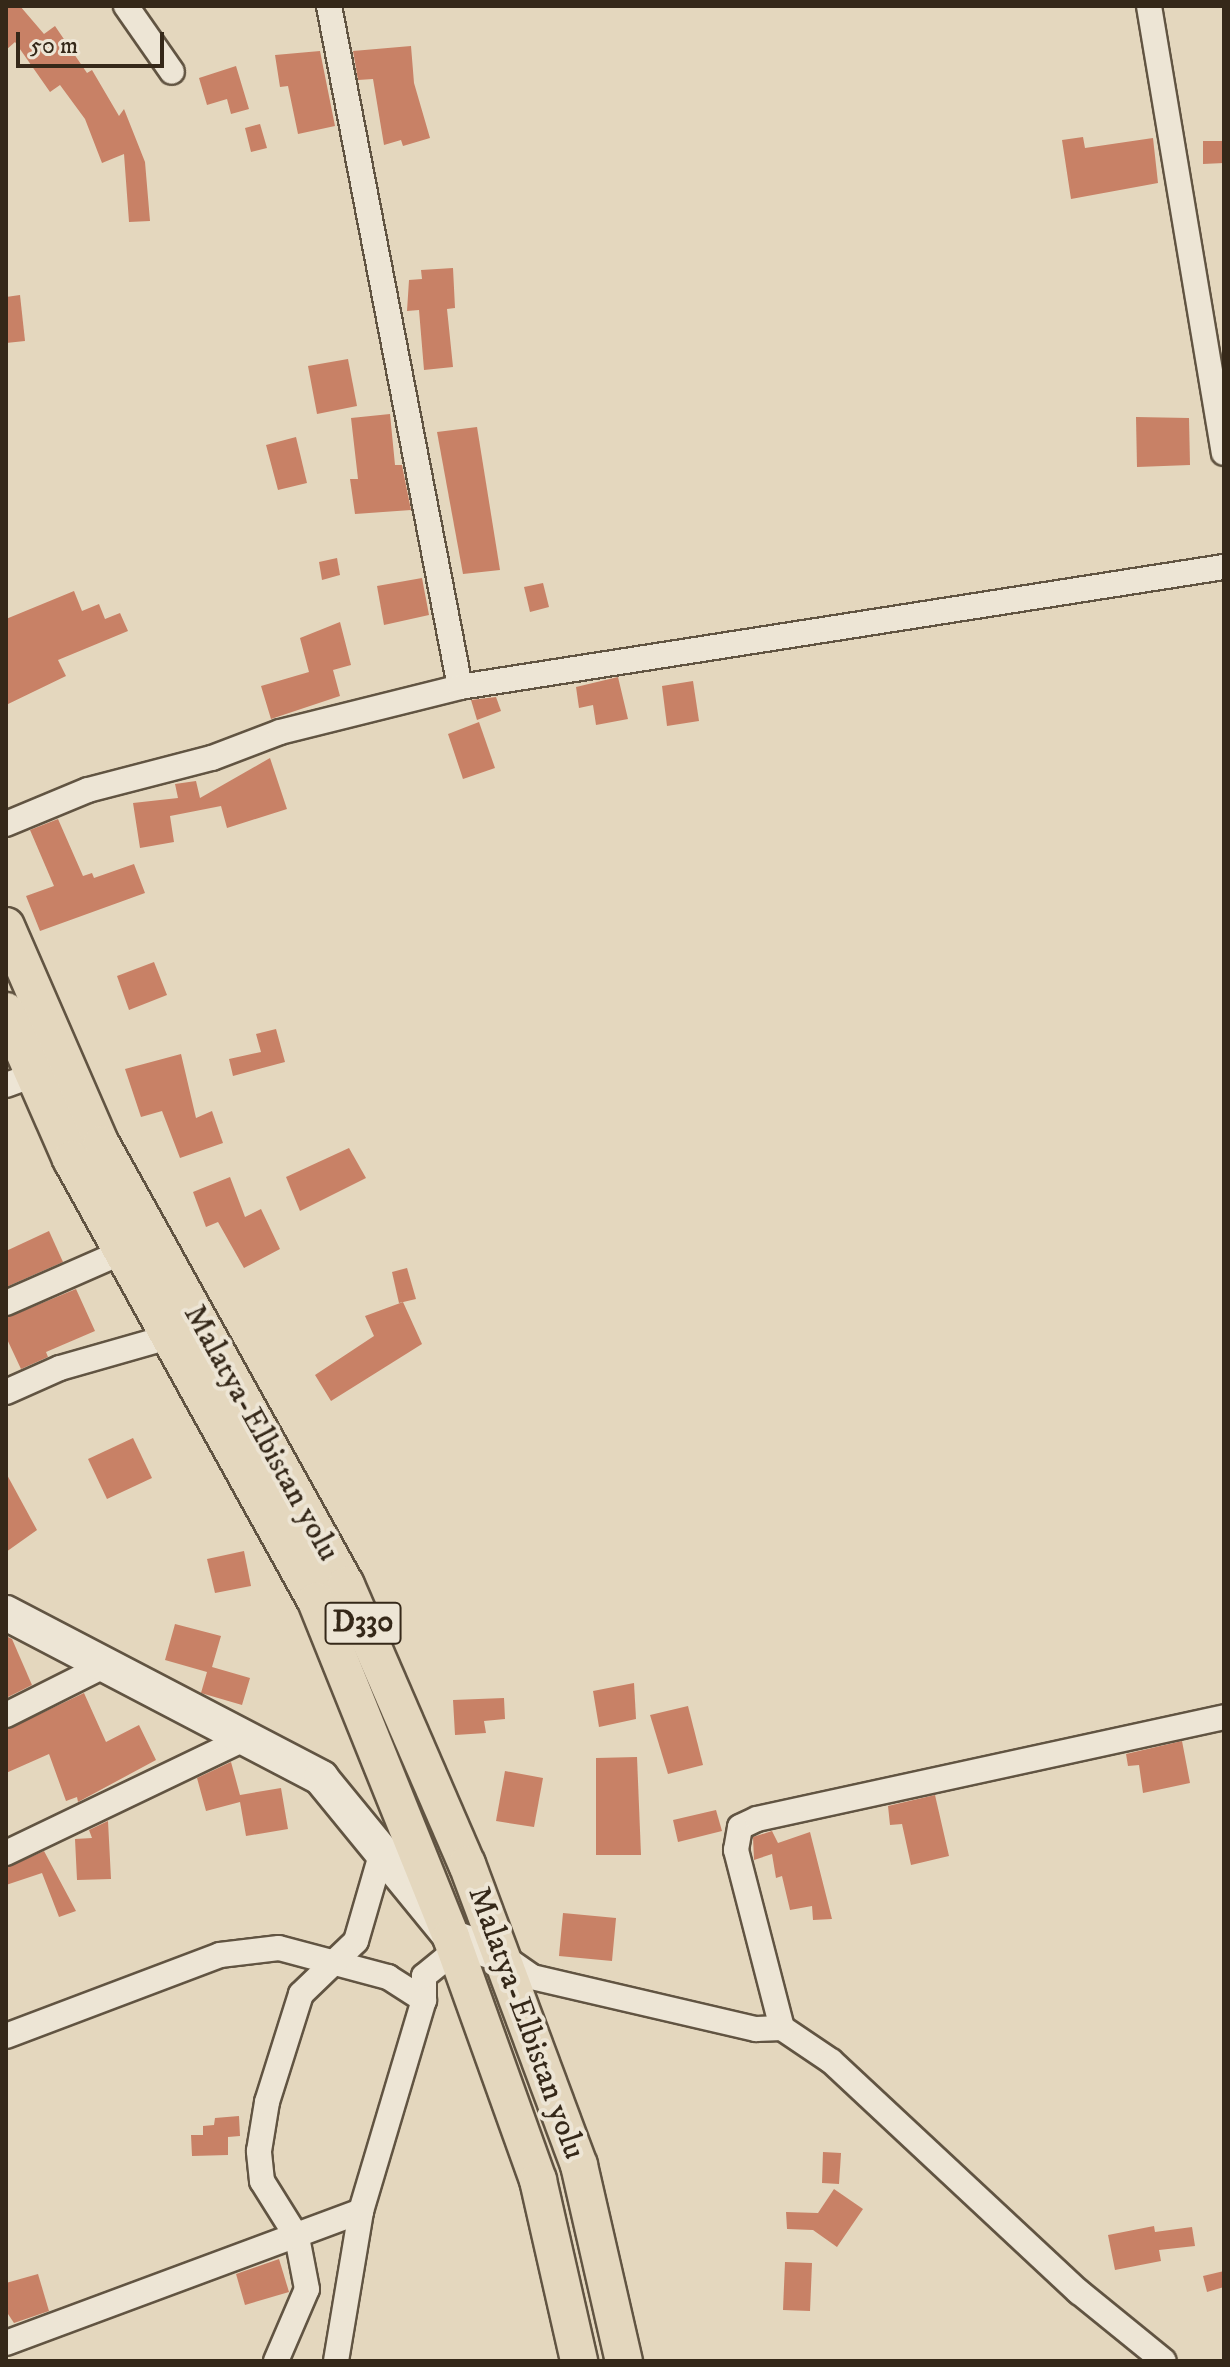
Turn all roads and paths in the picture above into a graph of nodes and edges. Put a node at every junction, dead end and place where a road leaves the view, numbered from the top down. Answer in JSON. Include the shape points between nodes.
{"nodes":[{"id":1,"x":126,"y":6,"type":"edge"},
{"id":2,"x":329,"y":6,"type":"edge"},
{"id":3,"x":1149,"y":6,"type":"edge"},
{"id":4,"x":172,"y":72,"type":"dead end"},
{"id":5,"x":1224,"y":453,"type":"edge"},
{"id":6,"x":1224,"y":567,"type":"edge"},
{"id":7,"x":460,"y":687,"type":"junction"},
{"id":8,"x":6,"y":824,"type":"edge"},
{"id":9,"x":6,"y":926,"type":"edge"},
{"id":10,"x":6,"y":1011,"type":"edge"},
{"id":11,"x":20,"y":1080,"type":"edge"},
{"id":12,"x":122,"y":1252,"type":"junction"},
{"id":13,"x":6,"y":1303,"type":"edge"},
{"id":14,"x":169,"y":1337,"type":"junction"},
{"id":15,"x":6,"y":1392,"type":"edge"},
{"id":16,"x":6,"y":1613,"type":"edge"},
{"id":17,"x":102,"y":1667,"type":"junction"},
{"id":18,"x":6,"y":1715,"type":"edge"},
{"id":19,"x":1224,"y":1717,"type":"edge"},
{"id":20,"x":244,"y":1739,"type":"junction"},
{"id":21,"x":383,"y":1848,"type":"junction"},
{"id":22,"x":6,"y":1853,"type":"edge"},
{"id":23,"x":454,"y":1944,"type":"junction"},
{"id":24,"x":501,"y":1955,"type":"junction"},
{"id":25,"x":336,"y":1965,"type":"junction"},
{"id":26,"x":424,"y":2000,"type":"junction"},
{"id":27,"x":782,"y":2028,"type":"junction"},
{"id":28,"x":6,"y":2036,"type":"edge"},
{"id":29,"x":361,"y":2211,"type":"junction"},
{"id":30,"x":297,"y":2237,"type":"junction"},
{"id":31,"x":6,"y":2343,"type":"edge"},
{"id":32,"x":276,"y":2361,"type":"edge"},
{"id":33,"x":336,"y":2361,"type":"edge"},
{"id":34,"x":579,"y":2361,"type":"edge"},
{"id":35,"x":624,"y":2361,"type":"edge"},
{"id":36,"x":1164,"y":2361,"type":"edge"}],
"edges":[{"from":1,"to":4,"type":"street"},
{"from":2,"to":7,"type":"street"},
{"from":3,"to":5,"type":"street"},
{"from":6,"to":7,"type":"street"},
{"from":7,"to":8,"type":"street","via":[[280,732],[212,758],[88,790]]},
{"from":9,"to":24,"type":"main road","name":"Malatya-Elbistan yolu","number":"D330","via":[[101,1144],[346,1585]]},
{"from":10,"to":11,"type":"main road","name":"Malatya-Elbistan yolu","number":"D330"},
{"from":11,"to":12,"type":"main road","name":"Malatya-Elbistan yolu","number":"D330"},
{"from":12,"to":13,"type":"street"},
{"from":12,"to":14,"type":"main road","name":"Malatya-Elbistan yolu","number":"D330"},
{"from":14,"to":15,"type":"street","via":[[60,1368]]},
{"from":14,"to":23,"type":"main road","name":"Malatya-Elbistan yolu","number":"D330","via":[[316,1601]]},
{"from":16,"to":17,"type":"street"},
{"from":17,"to":18,"type":"street"},
{"from":17,"to":20,"type":"street"},
{"from":19,"to":27,"type":"street","via":[[757,1819],[740,1827],[736,1850]]},
{"from":20,"to":21,"type":"street","via":[[321,1778]]},
{"from":20,"to":22,"type":"street"},
{"from":21,"to":23,"type":"street"},
{"from":21,"to":25,"type":"street","via":[[356,1941]]},
{"from":23,"to":24,"type":"street"},
{"from":23,"to":26,"type":"street","via":[[424,1976]]},
{"from":23,"to":34,"type":"main road","name":"Malatya-Elbistan yolu","number":"D330","via":[[538,2180]]},
{"from":24,"to":27,"type":"street","via":[[532,1977],[756,2029]]},
{"from":24,"to":35,"type":"main road","name":"Malatya-Elbistan yolu","number":"D330","via":[[579,2165]]},
{"from":25,"to":26,"type":"street","via":[[388,1977]]},
{"from":25,"to":28,"type":"street","via":[[279,1948],[220,1955]]},
{"from":25,"to":30,"type":"street","via":[[301,1994],[267,2102],[259,2151],[262,2181]]},
{"from":26,"to":29,"type":"street"},
{"from":27,"to":36,"type":"street","via":[[831,2061],[1079,2292]]},
{"from":29,"to":30,"type":"street"},
{"from":29,"to":33,"type":"street"},
{"from":30,"to":31,"type":"street"},
{"from":30,"to":32,"type":"street","via":[[307,2289]]}]}
